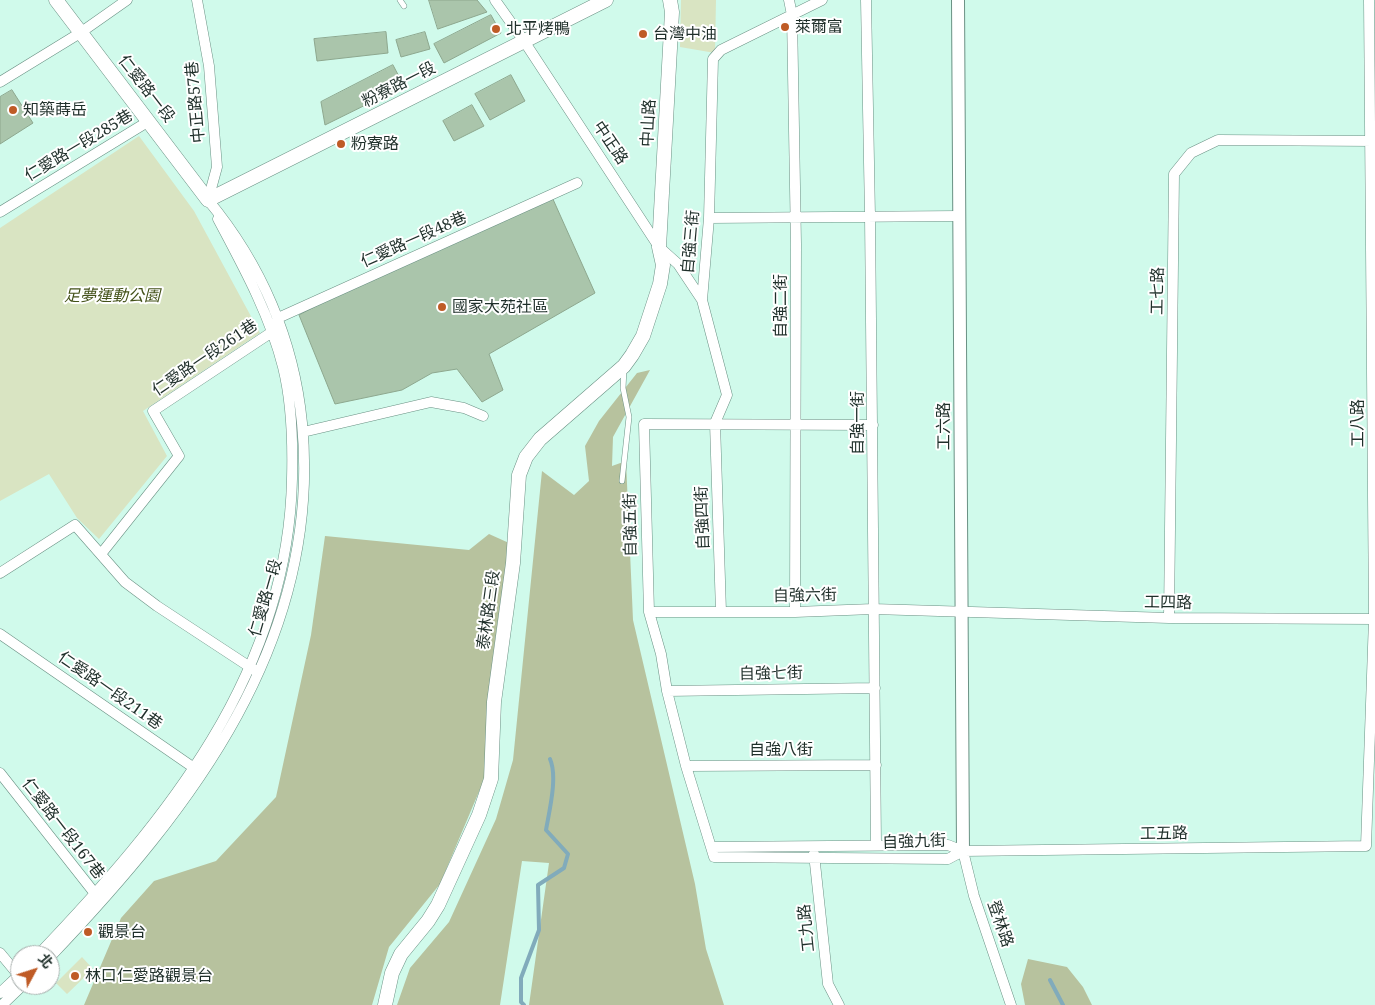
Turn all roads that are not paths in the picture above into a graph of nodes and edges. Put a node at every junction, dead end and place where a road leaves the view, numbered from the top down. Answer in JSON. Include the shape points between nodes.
{"nodes":[{"id":1,"x":56,"y":0,"type":"edge"},
{"id":2,"x":128,"y":0,"type":"edge"},
{"id":3,"x":197,"y":0,"type":"edge"},
{"id":4,"x":400,"y":0,"type":"edge"},
{"id":5,"x":494,"y":0,"type":"edge"},
{"id":6,"x":606,"y":0,"type":"edge"},
{"id":7,"x":670,"y":0,"type":"edge"},
{"id":8,"x":789,"y":0,"type":"edge"},
{"id":9,"x":822,"y":0,"type":"edge"},
{"id":10,"x":866,"y":0,"type":"edge"},
{"id":11,"x":958,"y":0,"type":"edge"},
{"id":12,"x":1369,"y":0,"type":"edge"},
{"id":13,"x":585,"y":4,"type":"edge"},
{"id":14,"x":404,"y":6,"type":"dead end"},
{"id":15,"x":792,"y":15,"type":"junction"},
{"id":16,"x":80,"y":33,"type":"junction"},
{"id":17,"x":524,"y":41,"type":"junction"},
{"id":18,"x":0,"y":82,"type":"edge"},
{"id":19,"x":149,"y":121,"type":"junction"},
{"id":20,"x":1373,"y":141,"type":"edge"},
{"id":21,"x":577,"y":183,"type":"dead end"},
{"id":22,"x":208,"y":200,"type":"junction"},
{"id":23,"x":0,"y":212,"type":"edge"},
{"id":24,"x":870,"y":216,"type":"junction"},
{"id":25,"x":959,"y":216,"type":"junction"},
{"id":26,"x":796,"y":217,"type":"junction"},
{"id":27,"x":710,"y":218,"type":"junction"},
{"id":28,"x":660,"y":247,"type":"junction"},
{"id":29,"x":702,"y":300,"type":"junction"},
{"id":30,"x":278,"y":318,"type":"junction"},
{"id":31,"x":272,"y":332,"type":"junction"},
{"id":32,"x":624,"y":366,"type":"junction"},
{"id":33,"x":1374,"y":378,"type":"edge"},
{"id":34,"x":483,"y":416,"type":"dead end"},
{"id":35,"x":715,"y":423,"type":"junction"},
{"id":36,"x":796,"y":424,"type":"junction"},
{"id":37,"x":873,"y":425,"type":"junction"},
{"id":38,"x":303,"y":432,"type":"junction"},
{"id":39,"x":622,"y":481,"type":"dead end"},
{"id":40,"x":101,"y":554,"type":"junction"},
{"id":41,"x":0,"y":573,"type":"edge"},
{"id":42,"x":873,"y":609,"type":"junction"},
{"id":43,"x":649,"y":612,"type":"junction"},
{"id":44,"x":721,"y":612,"type":"junction"},
{"id":45,"x":796,"y":612,"type":"junction"},
{"id":46,"x":961,"y":613,"type":"junction"},
{"id":47,"x":1169,"y":618,"type":"junction"},
{"id":48,"x":1375,"y":619,"type":"edge"},
{"id":49,"x":0,"y":634,"type":"edge"},
{"id":50,"x":254,"y":671,"type":"junction"},
{"id":51,"x":875,"y":688,"type":"junction"},
{"id":52,"x":667,"y":691,"type":"junction"},
{"id":53,"x":876,"y":765,"type":"junction"},
{"id":54,"x":686,"y":766,"type":"junction"},
{"id":55,"x":198,"y":770,"type":"junction"},
{"id":56,"x":0,"y":773,"type":"edge"},
{"id":57,"x":813,"y":845,"type":"junction"},
{"id":58,"x":876,"y":845,"type":"junction"},
{"id":59,"x":1366,"y":846,"type":"joint"},
{"id":60,"x":712,"y":847,"type":"junction"},
{"id":61,"x":963,"y":852,"type":"junction"},
{"id":62,"x":814,"y":859,"type":"junction"},
{"id":63,"x":99,"y":898,"type":"junction"},
{"id":64,"x":49,"y":945,"type":"edge"},
{"id":65,"x":60,"y":945,"type":"edge"},
{"id":66,"x":0,"y":953,"type":"edge"},
{"id":67,"x":10,"y":966,"type":"edge"},
{"id":68,"x":10,"y":993,"type":"edge"},
{"id":69,"x":2,"y":1005,"type":"edge"},
{"id":70,"x":385,"y":1005,"type":"edge"},
{"id":71,"x":839,"y":1005,"type":"edge"},
{"id":72,"x":1011,"y":1005,"type":"edge"}],
"edges":[{"from":1,"to":16,"type":"main road","name":"仁愛路一段"},
{"from":2,"to":16,"type":"street"},
{"from":3,"to":22,"type":"street","name":"中正路57巷","via":[[209,66],[217,167]]},
{"from":4,"to":14,"type":"lane"},
{"from":5,"to":17,"type":"street","name":"中正路"},
{"from":6,"to":13,"type":"main road","name":"粉寮路一段"},
{"from":7,"to":28,"type":"main road","name":"中山路"},
{"from":8,"to":15,"type":"street","name":"自強二街"},
{"from":9,"to":15,"type":"street"},
{"from":10,"to":24,"type":"street","name":"自強一街"},
{"from":11,"to":25,"type":"street","name":"工六路"},
{"from":12,"to":20,"type":"street","name":"工八路"},
{"from":13,"to":17,"type":"main road","name":"粉寮路一段"},
{"from":15,"to":26,"type":"street","name":"自強二街"},
{"from":15,"to":27,"type":"street","name":"自強三街","via":[[721,50],[712,58]]},
{"from":16,"to":18,"type":"street"},
{"from":16,"to":19,"type":"main road","name":"仁愛路一段"},
{"from":17,"to":22,"type":"main road","name":"粉寮路一段"},
{"from":17,"to":28,"type":"street","name":"中正路"},
{"from":19,"to":22,"type":"main road","name":"仁愛路一段"},
{"from":19,"to":23,"type":"street","name":"仁愛路一段285巷"},
{"from":20,"to":33,"type":"street","name":"工八路"},
{"from":20,"to":47,"type":"street","name":"工七路","via":[[1218,140],[1190,153],[1174,174]]},
{"from":21,"to":30,"type":"street","name":"仁愛路一段48巷"},
{"from":22,"to":30,"type":"street","name":"仁愛路一段","via":[[232,229],[254,265]]},
{"from":22,"to":31,"type":"street","name":"仁愛路一段","via":[[245,270]]},
{"from":24,"to":25,"type":"street"},
{"from":24,"to":26,"type":"street"},
{"from":24,"to":37,"type":"street","name":"自強一街"},
{"from":25,"to":46,"type":"street","name":"工六路"},
{"from":26,"to":27,"type":"street"},
{"from":26,"to":36,"type":"street","name":"自強二街"},
{"from":27,"to":29,"type":"street","name":"自強三街"},
{"from":28,"to":29,"type":"street","name":"中正路","via":[[678,264]]},
{"from":28,"to":32,"type":"main road","name":"泰林路三段","via":[[663,265],[660,284],[642,336]]},
{"from":29,"to":35,"type":"street","name":"自強三街","via":[[727,395]]},
{"from":30,"to":31,"type":"street"},
{"from":30,"to":38,"type":"street","name":"仁愛路一段","via":[[291,355]]},
{"from":31,"to":40,"type":"street","name":"仁愛路一段261巷","via":[[152,411],[179,456]]},
{"from":31,"to":50,"type":"street","name":"仁愛路一段","via":[[283,368],[290,414],[292,505],[280,582]]},
{"from":32,"to":39,"type":"lane","via":[[623,388],[629,417]]},
{"from":32,"to":70,"type":"main road","name":"泰林路三段","via":[[540,439],[526,457],[518,475],[513,563],[494,702],[491,779],[438,905],[401,954],[392,973]]},
{"from":33,"to":48,"type":"street","name":"工八路"},
{"from":34,"to":38,"type":"street","via":[[464,408],[431,402]]},
{"from":35,"to":36,"type":"street","name":"自強五街"},
{"from":35,"to":43,"type":"street","name":"自強五街","via":[[644,424]]},
{"from":35,"to":44,"type":"street","name":"自強四街"},
{"from":36,"to":37,"type":"street","name":"自強五街"},
{"from":36,"to":45,"type":"street","name":"自強二街"},
{"from":37,"to":42,"type":"street","name":"自強一街"},
{"from":38,"to":50,"type":"street","name":"仁愛路一段","via":[[302,511],[296,559],[274,638]]},
{"from":40,"to":41,"type":"street","via":[[75,525]]},
{"from":40,"to":50,"type":"street","via":[[125,582]]},
{"from":42,"to":45,"type":"street","name":"自強六街"},
{"from":42,"to":46,"type":"street","name":"自強六街"},
{"from":42,"to":51,"type":"street","name":"自強一街"},
{"from":43,"to":44,"type":"street","name":"自強六街"},
{"from":43,"to":52,"type":"street","name":"自強五街"},
{"from":44,"to":45,"type":"street","name":"自強六街"},
{"from":46,"to":47,"type":"street","name":"工四路"},
{"from":46,"to":61,"type":"street","name":"工六路"},
{"from":47,"to":48,"type":"street","name":"工四路"},
{"from":48,"to":59,"type":"street","name":"工八路"},
{"from":49,"to":55,"type":"street","name":"仁愛路一段211巷"},
{"from":50,"to":55,"type":"street","name":"仁愛路一段"},
{"from":51,"to":52,"type":"street","name":"自強七街"},
{"from":51,"to":53,"type":"street","name":"自強一街"},
{"from":52,"to":54,"type":"street","name":"自強五街"},
{"from":53,"to":54,"type":"street","name":"自強八街"},
{"from":53,"to":58,"type":"street","name":"自強一街"},
{"from":54,"to":60,"type":"street","name":"自強五街"},
{"from":55,"to":63,"type":"street","name":"仁愛路一段","via":[[163,828]]},
{"from":56,"to":63,"type":"street","name":"仁愛路一段167巷"},
{"from":57,"to":58,"type":"street","name":"自強九街"},
{"from":57,"to":60,"type":"street","name":"自強九街"},
{"from":57,"to":62,"type":"street","name":"工九路"},
{"from":58,"to":61,"type":"street","name":"自強九街","via":[[948,846]]},
{"from":59,"to":61,"type":"street","name":"工五路"},
{"from":60,"to":62,"type":"street","name":"自強九街","via":[[714,858]]},
{"from":61,"to":62,"type":"street","name":"自強九街","via":[[948,858]]},
{"from":61,"to":72,"type":"street","name":"登林路","via":[[974,896]]},
{"from":62,"to":71,"type":"street","name":"工九路","via":[[828,984]]},
{"from":63,"to":64,"type":"street","name":"仁愛路一段"},
{"from":63,"to":65,"type":"street","name":"仁愛路一段"},
{"from":66,"to":67,"type":"street"},
{"from":68,"to":69,"type":"street"}]}
